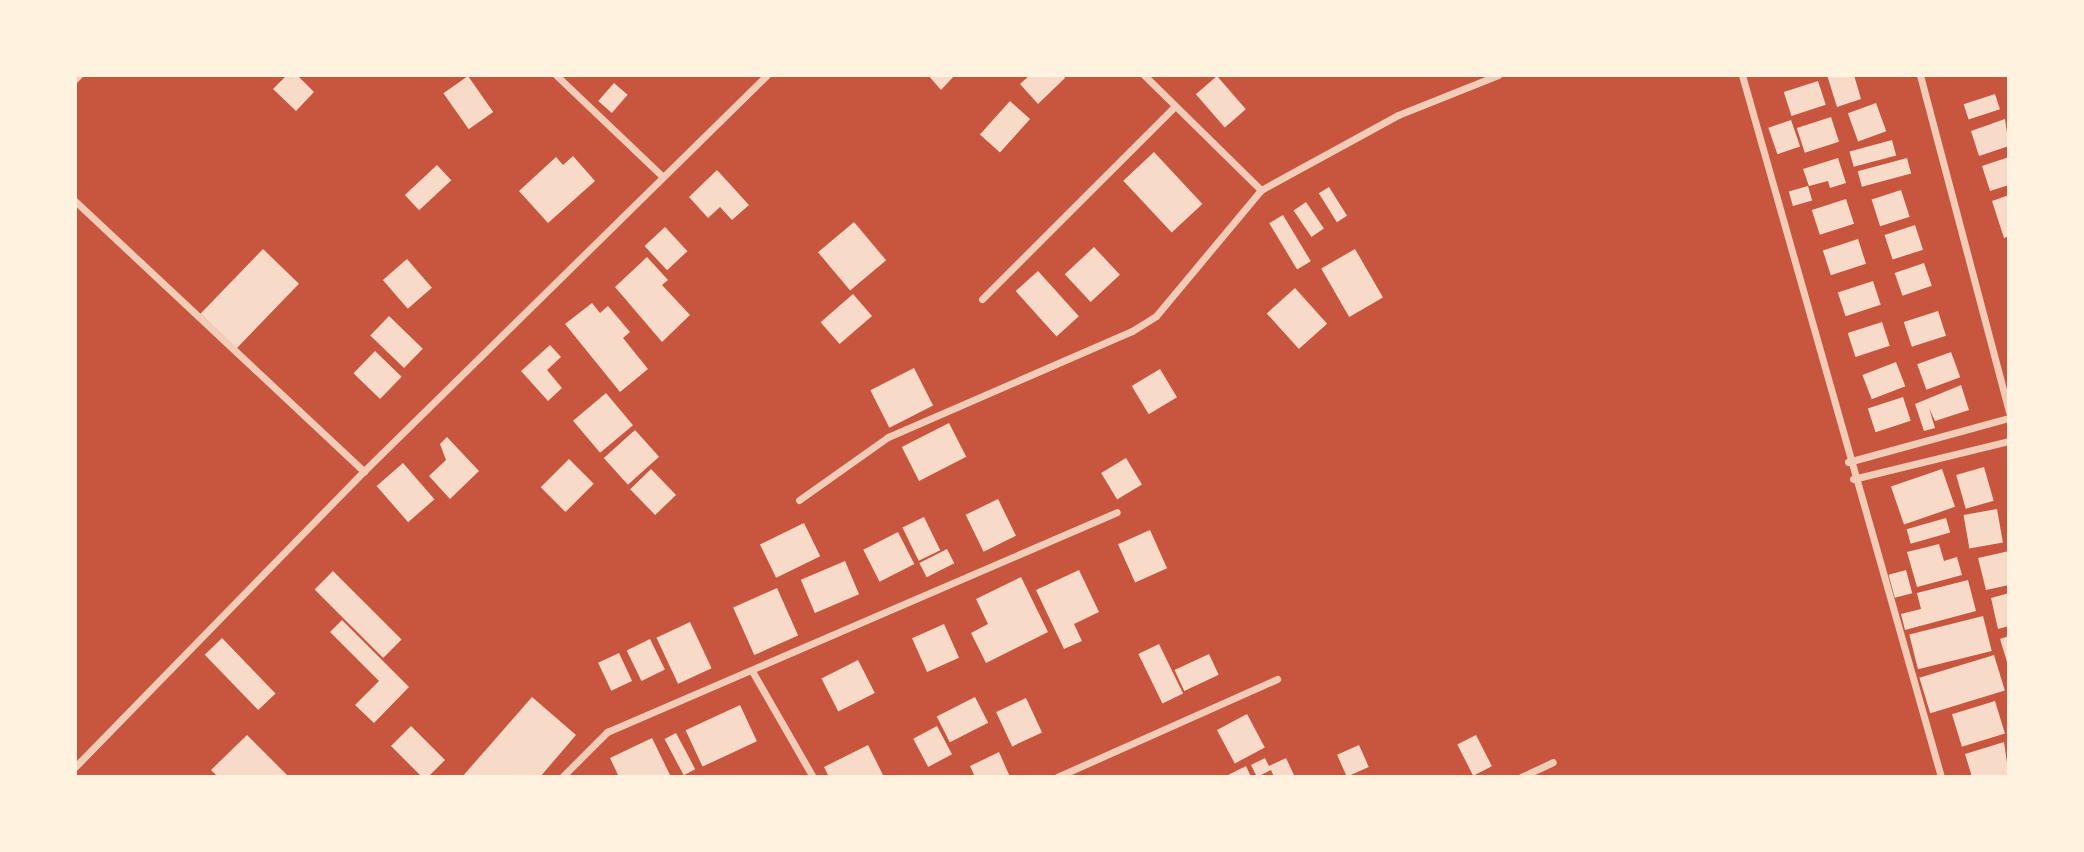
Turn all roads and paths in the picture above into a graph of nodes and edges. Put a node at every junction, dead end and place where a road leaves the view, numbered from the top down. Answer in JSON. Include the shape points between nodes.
{"nodes":[{"id":1,"x":79,"y":75,"type":"edge"},
{"id":2,"x":556,"y":75,"type":"edge"},
{"id":3,"x":767,"y":75,"type":"edge"},
{"id":4,"x":1144,"y":75,"type":"edge"},
{"id":5,"x":1498,"y":75,"type":"edge"},
{"id":6,"x":1742,"y":75,"type":"edge"},
{"id":7,"x":1920,"y":75,"type":"edge"},
{"id":8,"x":75,"y":79,"type":"edge"},
{"id":9,"x":1174,"y":107,"type":"junction"},
{"id":10,"x":662,"y":176,"type":"junction"},
{"id":11,"x":1261,"y":190,"type":"junction"},
{"id":12,"x":75,"y":201,"type":"edge"},
{"id":13,"x":982,"y":299,"type":"dead end"},
{"id":14,"x":2009,"y":412,"type":"edge"},
{"id":15,"x":2009,"y":418,"type":"edge"},
{"id":16,"x":2009,"y":441,"type":"edge"},
{"id":17,"x":1848,"y":461,"type":"junction"},
{"id":18,"x":364,"y":471,"type":"junction"},
{"id":19,"x":1853,"y":479,"type":"junction"},
{"id":20,"x":799,"y":500,"type":"dead end"},
{"id":21,"x":1117,"y":512,"type":"dead end"},
{"id":22,"x":752,"y":671,"type":"junction"},
{"id":23,"x":1278,"y":679,"type":"dead end"},
{"id":24,"x":1553,"y":762,"type":"dead end"},
{"id":25,"x":75,"y":767,"type":"edge"},
{"id":26,"x":562,"y":777,"type":"edge"},
{"id":27,"x":813,"y":777,"type":"edge"},
{"id":28,"x":1058,"y":777,"type":"edge"},
{"id":29,"x":1521,"y":777,"type":"edge"},
{"id":30,"x":1941,"y":777,"type":"edge"}],
"edges":[{"from":1,"to":8,"type":"street"},
{"from":2,"to":10,"type":"street"},
{"from":3,"to":10,"type":"street"},
{"from":4,"to":9,"type":"street"},
{"from":5,"to":11,"type":"street","via":[[1398,115]]},
{"from":6,"to":17,"type":"street"},
{"from":7,"to":14,"type":"street"},
{"from":9,"to":11,"type":"street"},
{"from":9,"to":13,"type":"street"},
{"from":10,"to":18,"type":"street"},
{"from":11,"to":20,"type":"street","via":[[1156,316],[1132,331],[888,437]]},
{"from":12,"to":18,"type":"street"},
{"from":15,"to":17,"type":"street"},
{"from":16,"to":19,"type":"street"},
{"from":17,"to":19,"type":"street"},
{"from":18,"to":25,"type":"street"},
{"from":19,"to":30,"type":"street"},
{"from":21,"to":22,"type":"street"},
{"from":22,"to":26,"type":"street","via":[[607,732]]},
{"from":22,"to":27,"type":"street"},
{"from":23,"to":28,"type":"street"},
{"from":24,"to":29,"type":"street"}]}
